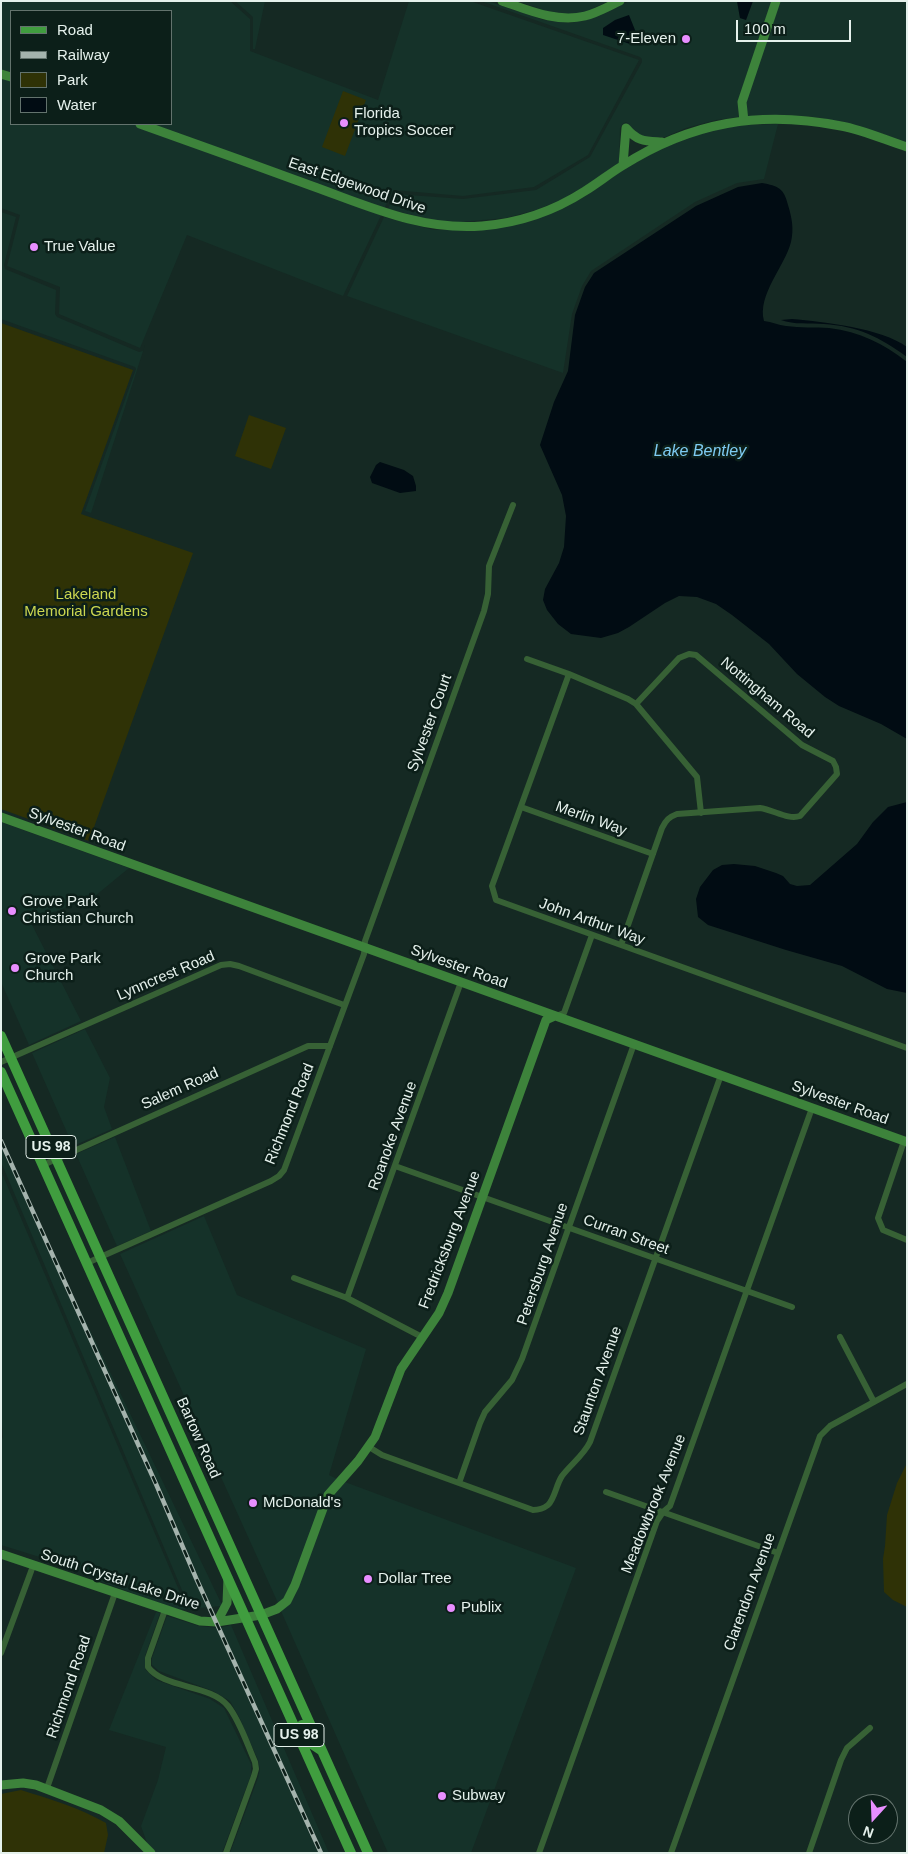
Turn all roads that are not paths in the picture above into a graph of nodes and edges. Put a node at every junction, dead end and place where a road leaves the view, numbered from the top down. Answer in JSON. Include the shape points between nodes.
{"nodes":[{"id":1,"x":502,"y":1,"type":"edge"},
{"id":2,"x":620,"y":1,"type":"edge"},
{"id":3,"x":776,"y":1,"type":"edge"},
{"id":4,"x":744,"y":121,"type":"junction"},
{"id":5,"x":143,"y":125,"type":"edge"},
{"id":6,"x":665,"y":142,"type":"junction"},
{"id":7,"x":907,"y":147,"type":"edge"},
{"id":8,"x":622,"y":165,"type":"junction"},
{"id":9,"x":513,"y":505,"type":"dead end"},
{"id":10,"x":527,"y":659,"type":"dead end"},
{"id":11,"x":569,"y":674,"type":"junction"},
{"id":12,"x":636,"y":704,"type":"junction"},
{"id":13,"x":521,"y":807,"type":"junction"},
{"id":14,"x":701,"y":813,"type":"junction"},
{"id":15,"x":1,"y":817,"type":"edge"},
{"id":16,"x":653,"y":854,"type":"junction"},
{"id":17,"x":592,"y":935,"type":"junction"},
{"id":18,"x":621,"y":945,"type":"junction"},
{"id":19,"x":364,"y":948,"type":"junction"},
{"id":20,"x":461,"y":982,"type":"junction"},
{"id":21,"x":344,"y":1005,"type":"junction"},
{"id":22,"x":555,"y":1016,"type":"junction"},
{"id":23,"x":1,"y":1036,"type":"edge"},
{"id":24,"x":634,"y":1044,"type":"junction"},
{"id":25,"x":330,"y":1046,"type":"junction"},
{"id":26,"x":907,"y":1048,"type":"edge"},
{"id":27,"x":6,"y":1060,"type":"edge"},
{"id":28,"x":1,"y":1072,"type":"edge"},
{"id":29,"x":721,"y":1075,"type":"junction"},
{"id":30,"x":812,"y":1108,"type":"junction"},
{"id":31,"x":905,"y":1142,"type":"edge"},
{"id":32,"x":56,"y":1158,"type":"junction"},
{"id":33,"x":43,"y":1165,"type":"junction"},
{"id":34,"x":395,"y":1166,"type":"junction"},
{"id":35,"x":482,"y":1196,"type":"junction"},
{"id":36,"x":569,"y":1227,"type":"junction"},
{"id":37,"x":907,"y":1240,"type":"edge"},
{"id":38,"x":101,"y":1258,"type":"junction"},
{"id":39,"x":656,"y":1258,"type":"junction"},
{"id":40,"x":88,"y":1264,"type":"junction"},
{"id":41,"x":294,"y":1278,"type":"dead end"},
{"id":42,"x":747,"y":1291,"type":"junction"},
{"id":43,"x":347,"y":1298,"type":"junction"},
{"id":44,"x":792,"y":1307,"type":"dead end"},
{"id":45,"x":422,"y":1337,"type":"junction"},
{"id":46,"x":840,"y":1337,"type":"dead end"},
{"id":47,"x":907,"y":1384,"type":"edge"},
{"id":48,"x":874,"y":1402,"type":"junction"},
{"id":49,"x":369,"y":1447,"type":"junction"},
{"id":50,"x":458,"y":1483,"type":"junction"},
{"id":51,"x":606,"y":1492,"type":"dead end"},
{"id":52,"x":663,"y":1512,"type":"junction"},
{"id":53,"x":778,"y":1553,"type":"junction"},
{"id":54,"x":1,"y":1554,"type":"edge"},
{"id":55,"x":32,"y":1566,"type":"junction"},
{"id":56,"x":228,"y":1578,"type":"junction"},
{"id":57,"x":115,"y":1593,"type":"junction"},
{"id":58,"x":165,"y":1610,"type":"junction"},
{"id":59,"x":261,"y":1615,"type":"junction"},
{"id":60,"x":246,"y":1618,"type":"junction"},
{"id":61,"x":217,"y":1622,"type":"junction"},
{"id":62,"x":1,"y":1653,"type":"edge"},
{"id":63,"x":285,"y":1706,"type":"junction"},
{"id":64,"x":870,"y":1728,"type":"dead end"},
{"id":65,"x":322,"y":1751,"type":"junction"},
{"id":66,"x":1,"y":1786,"type":"edge"},
{"id":67,"x":47,"y":1788,"type":"junction"},
{"id":68,"x":151,"y":1853,"type":"edge"},
{"id":69,"x":226,"y":1853,"type":"edge"},
{"id":70,"x":351,"y":1853,"type":"edge"},
{"id":71,"x":368,"y":1853,"type":"edge"},
{"id":72,"x":539,"y":1853,"type":"edge"},
{"id":73,"x":671,"y":1853,"type":"edge"},
{"id":74,"x":809,"y":1853,"type":"edge"}],
"edges":[{"from":1,"to":2,"type":"street","via":[[545,15],[569,18],[585,16]]},
{"from":3,"to":4,"type":"street","via":[[742,102]]},
{"from":4,"to":6,"type":"street","name":"East Edgewood Drive","via":[[687,132]]},
{"from":4,"to":7,"type":"street","name":"East Edgewood Drive","via":[[776,119],[843,126]]},
{"from":5,"to":8,"type":"street","name":"East Edgewood Drive","via":[[391,214],[435,226],[482,226],[537,214],[586,191]]},
{"from":6,"to":8,"type":"street","name":"East Edgewood Drive"},
{"from":6,"to":8,"type":"street","via":[[642,141],[626,128]]},
{"from":9,"to":19,"type":"street","name":"Sylvester Court","via":[[489,566],[484,611]]},
{"from":10,"to":11,"type":"street"},
{"from":11,"to":12,"type":"street"},
{"from":11,"to":13,"type":"street","name":"John Arthur Way"},
{"from":12,"to":14,"type":"street","via":[[697,777]]},
{"from":12,"to":14,"type":"street","name":"Nottingham Road","via":[[679,658],[696,655],[802,745],[828,757],[836,767],[834,779],[800,816],[794,818],[760,808]]},
{"from":13,"to":16,"type":"street","name":"Merlin Way"},
{"from":13,"to":17,"type":"street","name":"John Arthur Way","via":[[492,886],[496,900]]},
{"from":14,"to":16,"type":"street","name":"Nottingham Road","via":[[670,816]]},
{"from":15,"to":19,"type":"street","name":"Sylvester Road"},
{"from":16,"to":18,"type":"street","name":"Nottingham Road"},
{"from":17,"to":18,"type":"street","name":"John Arthur Way"},
{"from":17,"to":22,"type":"street","via":[[564,1013]]},
{"from":18,"to":26,"type":"street","name":"John Arthur Way"},
{"from":19,"to":20,"type":"street","name":"Sylvester Road"},
{"from":19,"to":21,"type":"street","name":"Richmond Road"},
{"from":20,"to":22,"type":"street","name":"Sylvester Road"},
{"from":20,"to":34,"type":"street","name":"Roanoke Avenue"},
{"from":21,"to":25,"type":"street","name":"Richmond Road"},
{"from":21,"to":27,"type":"street","name":"Lynncrest Road","via":[[239,966],[221,965]]},
{"from":22,"to":24,"type":"street","name":"Sylvester Road"},
{"from":22,"to":35,"type":"street","name":"Fredricksburg Avenue","via":[[546,1020]]},
{"from":23,"to":27,"type":"main road","name":"Bartow Road","number":"US 98"},
{"from":24,"to":29,"type":"street","name":"Sylvester Road"},
{"from":24,"to":36,"type":"street","name":"Petersburg Avenue"},
{"from":25,"to":32,"type":"street","name":"Salem Road","via":[[308,1046]]},
{"from":25,"to":38,"type":"street","name":"Richmond Road","via":[[290,1158],[279,1176]]},
{"from":27,"to":32,"type":"main road","name":"Bartow Road","number":"US 98"},
{"from":28,"to":33,"type":"main road","name":"Bartow Road","number":"US 98"},
{"from":29,"to":30,"type":"street","name":"Sylvester Road"},
{"from":29,"to":39,"type":"street","name":"Staunton Avenue"},
{"from":30,"to":31,"type":"street","name":"Sylvester Road"},
{"from":30,"to":42,"type":"street","name":"Meadowbrook Avenue"},
{"from":31,"to":37,"type":"street","via":[[878,1218],[883,1230]]},
{"from":32,"to":33,"type":"street","name":"Salem Road"},
{"from":32,"to":38,"type":"main road","name":"Bartow Road","number":"US 98"},
{"from":33,"to":40,"type":"main road","name":"Bartow Road","number":"US 98"},
{"from":34,"to":35,"type":"street","name":"Curran Street"},
{"from":34,"to":43,"type":"street","name":"Roanoke Avenue"},
{"from":35,"to":36,"type":"street","name":"Curran Street"},
{"from":35,"to":45,"type":"street","name":"Fredricksburg Avenue","via":[[448,1293]]},
{"from":36,"to":39,"type":"street","name":"Curran Street"},
{"from":36,"to":50,"type":"street","name":"Petersburg Avenue","via":[[520,1365],[512,1380],[485,1412]]},
{"from":38,"to":40,"type":"street","name":"Richmond Road"},
{"from":38,"to":59,"type":"main road","name":"Bartow Road","number":"US 98"},
{"from":39,"to":42,"type":"street","name":"Curran Street"},
{"from":39,"to":50,"type":"street","name":"Staunton Avenue","via":[[590,1442],[562,1475],[546,1507],[533,1510]]},
{"from":40,"to":56,"type":"main road","name":"Bartow Road","number":"US 98"},
{"from":41,"to":43,"type":"street"},
{"from":42,"to":44,"type":"street","name":"Curran Street"},
{"from":42,"to":52,"type":"street","name":"Meadowbrook Avenue","via":[[670,1506]]},
{"from":43,"to":45,"type":"street"},
{"from":45,"to":49,"type":"street","name":"Fredricksburg Avenue","via":[[401,1369]]},
{"from":46,"to":48,"type":"street"},
{"from":47,"to":48,"type":"street","name":"Clarendon Avenue"},
{"from":48,"to":53,"type":"street","name":"Clarendon Avenue","via":[[830,1426],[820,1436]]},
{"from":49,"to":50,"type":"street","name":"Staunton Avenue","via":[[382,1456]]},
{"from":49,"to":59,"type":"street","name":"Fredricksburg Avenue","via":[[328,1495],[287,1601]]},
{"from":51,"to":52,"type":"street"},
{"from":52,"to":53,"type":"street"},
{"from":52,"to":72,"type":"street","name":"Meadowbrook Avenue"},
{"from":53,"to":73,"type":"street","name":"Clarendon Avenue"},
{"from":54,"to":55,"type":"street","name":"South Crystal Lake Drive"},
{"from":55,"to":57,"type":"street","name":"South Crystal Lake Drive"},
{"from":55,"to":62,"type":"street"},
{"from":56,"to":60,"type":"main road","name":"Bartow Road","number":"US 98"},
{"from":56,"to":61,"type":"street","via":[[227,1603]]},
{"from":57,"to":58,"type":"street","name":"South Crystal Lake Drive"},
{"from":57,"to":67,"type":"street","name":"Richmond Road"},
{"from":58,"to":61,"type":"street","name":"South Crystal Lake Drive","via":[[200,1621]]},
{"from":58,"to":69,"type":"street","via":[[148,1666],[158,1676],[211,1695],[227,1705],[255,1762],[254,1776]]},
{"from":59,"to":60,"type":"street","name":"South Crystal Lake Drive"},
{"from":59,"to":65,"type":"main road","name":"Bartow Road","number":"US 98"},
{"from":60,"to":61,"type":"street","name":"South Crystal Lake Drive"},
{"from":60,"to":63,"type":"main road","name":"Bartow Road","number":"US 98"},
{"from":63,"to":65,"type":"main road","via":[[293,1710],[312,1744]]},
{"from":63,"to":70,"type":"main road","name":"Bartow Road","number":"US 98"},
{"from":64,"to":74,"type":"street","via":[[848,1748],[841,1760]]},
{"from":65,"to":71,"type":"main road","name":"Bartow Road","number":"US 98"},
{"from":66,"to":67,"type":"street","via":[[23,1783]]},
{"from":67,"to":68,"type":"street","via":[[110,1815]]}]}
